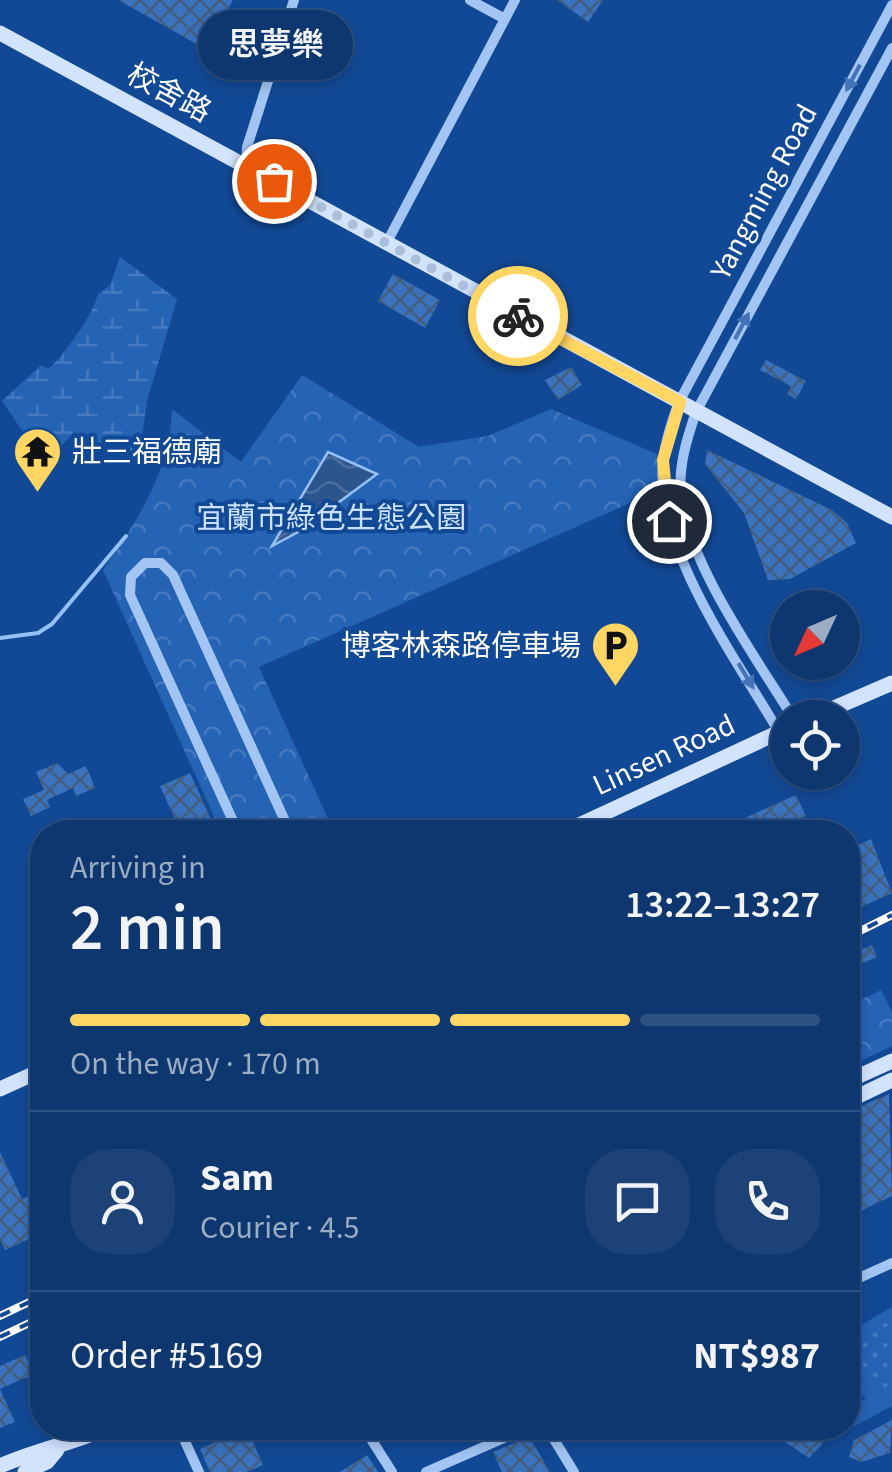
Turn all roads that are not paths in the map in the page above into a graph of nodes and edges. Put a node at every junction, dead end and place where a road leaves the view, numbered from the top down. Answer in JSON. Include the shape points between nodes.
{"nodes":[{"id":1,"x":294,"y":0,"type":"edge"},
{"id":2,"x":470,"y":0,"type":"edge"},
{"id":3,"x":515,"y":0,"type":"edge"},
{"id":4,"x":892,"y":6,"type":"edge"},
{"id":5,"x":505,"y":19,"type":"junction"},
{"id":6,"x":0,"y":33,"type":"edge"},
{"id":7,"x":892,"y":48,"type":"edge"},
{"id":8,"x":246,"y":166,"type":"junction"},
{"id":9,"x":386,"y":244,"type":"junction"},
{"id":10,"x":680,"y":402,"type":"junction"},
{"id":11,"x":696,"y":412,"type":"junction"},
{"id":12,"x":892,"y":517,"type":"edge"},
{"id":13,"x":892,"y":683,"type":"edge"},
{"id":14,"x":781,"y":700,"type":"edge"},
{"id":15,"x":853,"y":700,"type":"edge"},
{"id":16,"x":770,"y":709,"type":"edge"},
{"id":17,"x":770,"y":736,"type":"edge"},
{"id":18,"x":233,"y":820,"type":"edge"},
{"id":19,"x":285,"y":820,"type":"edge"},
{"id":20,"x":590,"y":820,"type":"edge"},
{"id":21,"x":892,"y":1060,"type":"edge"},
{"id":22,"x":30,"y":1075,"type":"edge"},
{"id":23,"x":860,"y":1075,"type":"edge"},
{"id":24,"x":892,"y":1080,"type":"edge"},
{"id":25,"x":0,"y":1089,"type":"edge"},
{"id":26,"x":860,"y":1095,"type":"edge"},
{"id":27,"x":892,"y":1262,"type":"edge"},
{"id":28,"x":860,"y":1277,"type":"edge"},
{"id":29,"x":79,"y":1440,"type":"edge"},
{"id":30,"x":184,"y":1440,"type":"edge"},
{"id":31,"x":372,"y":1440,"type":"edge"},
{"id":32,"x":499,"y":1440,"type":"edge"},
{"id":33,"x":554,"y":1440,"type":"edge"},
{"id":34,"x":57,"y":1450,"type":"junction"},
{"id":35,"x":0,"y":1466,"type":"edge"},
{"id":36,"x":25,"y":1472,"type":"edge"},
{"id":37,"x":199,"y":1472,"type":"edge"},
{"id":38,"x":392,"y":1472,"type":"edge"},
{"id":39,"x":426,"y":1472,"type":"edge"},
{"id":40,"x":574,"y":1472,"type":"edge"}],
"edges":[{"from":1,"to":8,"type":"street"},
{"from":2,"to":5,"type":"street"},
{"from":3,"to":5,"type":"street"},
{"from":4,"to":10,"type":"street","name":"Yangming Road","one_way":true},
{"from":5,"to":9,"type":"street"},
{"from":6,"to":8,"type":"street","name":"校舍路"},
{"from":11,"to":7,"type":"street","name":"Yangming Road","one_way":true},
{"from":8,"to":9,"type":"street","name":"校舍路"},
{"from":9,"to":10,"type":"street","name":"校舍路"},
{"from":10,"to":11,"type":"street","name":"校舍路"},
{"from":10,"to":16,"type":"street","name":"Yangming Road","one_way":true,"via":[[663,460],[669,521],[714,621]]},
{"from":11,"to":12,"type":"street","name":"校舍路"},
{"from":11,"to":14,"type":"street","name":"Yangming Road","via":[[682,464],[685,514],[728,612]]},
{"from":13,"to":15,"type":"street"},
{"from":17,"to":20,"type":"street","name":"Linsen Road"},
{"from":18,"to":19,"type":"street","via":[[130,595],[131,577],[145,563],[161,564],[173,575]]},
{"from":21,"to":23,"type":"street"},
{"from":22,"to":25,"type":"street"},
{"from":24,"to":26,"type":"street"},
{"from":27,"to":28,"type":"street"},
{"from":29,"to":34,"type":"street"},
{"from":30,"to":37,"type":"street"},
{"from":31,"to":38,"type":"street"},
{"from":32,"to":39,"type":"street"},
{"from":33,"to":40,"type":"street"},
{"from":34,"to":35,"type":"street","via":[[40,1448]]},
{"from":34,"to":36,"type":"street"}]}
